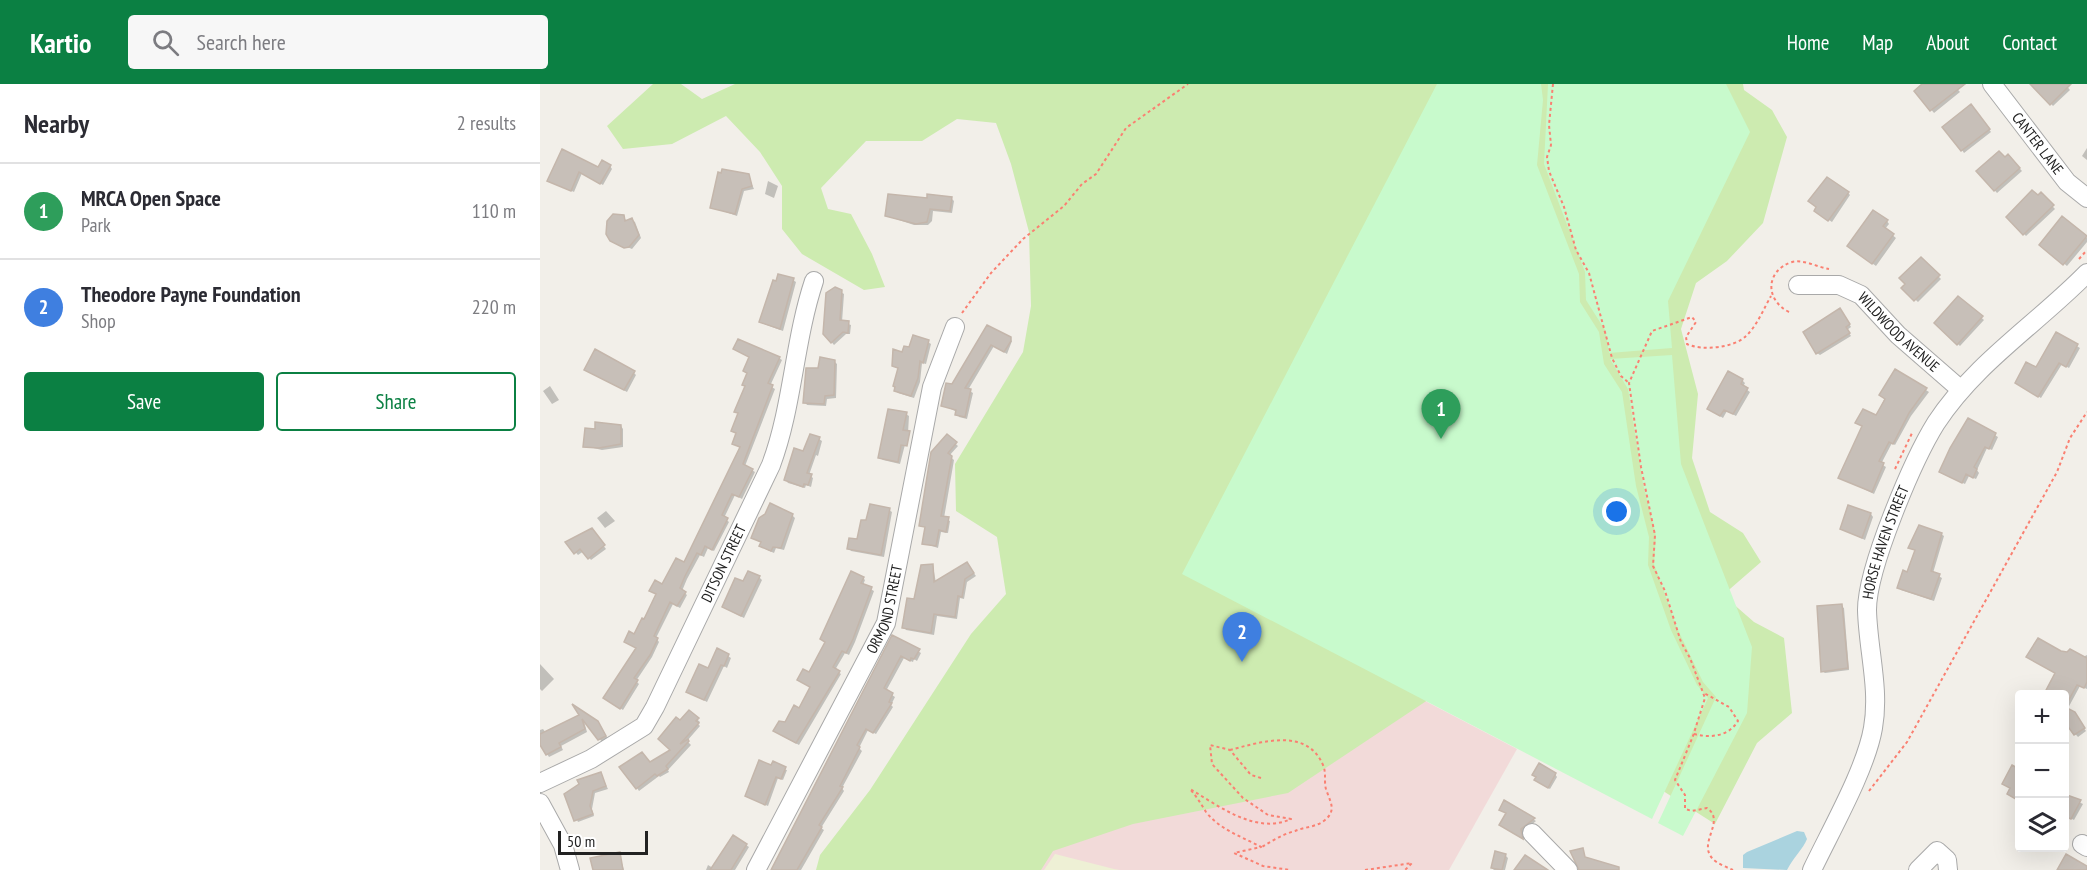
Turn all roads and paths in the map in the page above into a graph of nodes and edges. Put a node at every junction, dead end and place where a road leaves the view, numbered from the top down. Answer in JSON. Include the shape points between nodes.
{"nodes":[{"id":1,"x":1188,"y":84,"type":"edge"},
{"id":2,"x":1553,"y":84,"type":"edge"},
{"id":3,"x":1992,"y":84,"type":"edge"},
{"id":4,"x":2087,"y":198,"type":"edge"},
{"id":5,"x":2087,"y":250,"type":"edge"},
{"id":6,"x":2081,"y":268,"type":"edge"},
{"id":7,"x":814,"y":281,"type":"dead end"},
{"id":8,"x":1798,"y":285,"type":"dead end"},
{"id":9,"x":1771,"y":296,"type":"dead end"},
{"id":10,"x":955,"y":327,"type":"joint"},
{"id":11,"x":1629,"y":383,"type":"junction"},
{"id":12,"x":1960,"y":389,"type":"junction"},
{"id":13,"x":2087,"y":412,"type":"edge"},
{"id":14,"x":1916,"y":426,"type":"dead end"},
{"id":15,"x":1893,"y":473,"type":"dead end"},
{"id":16,"x":1703,"y":692,"type":"junction"},
{"id":17,"x":1694,"y":734,"type":"junction"},
{"id":18,"x":1230,"y":750,"type":"junction"},
{"id":19,"x":1261,"y":778,"type":"dead end"},
{"id":20,"x":540,"y":783,"type":"edge"},
{"id":21,"x":1867,"y":792,"type":"dead end"},
{"id":22,"x":540,"y":804,"type":"edge"},
{"id":23,"x":1532,"y":833,"type":"dead end"},
{"id":24,"x":1261,"y":848,"type":"junction"},
{"id":25,"x":570,"y":870,"type":"edge"},
{"id":26,"x":756,"y":870,"type":"edge"},
{"id":27,"x":1290,"y":870,"type":"edge"},
{"id":28,"x":1365,"y":870,"type":"edge"},
{"id":29,"x":1405,"y":870,"type":"edge"},
{"id":30,"x":1568,"y":870,"type":"edge"},
{"id":31,"x":1733,"y":870,"type":"edge"},
{"id":32,"x":1812,"y":870,"type":"edge"},
{"id":33,"x":1918,"y":870,"type":"edge"},
{"id":34,"x":1948,"y":870,"type":"edge"}],
"edges":[{"from":1,"to":10,"type":"path","via":[[1126,128],[1096,174],[999,264],[968,303]]},
{"from":2,"to":11,"type":"path","via":[[1549,171],[1588,273],[1612,358]]},
{"from":3,"to":4,"type":"street","name":"CANTER LANE","via":[[2067,182]]},
{"from":5,"to":6,"type":"path"},
{"from":6,"to":12,"type":"street","name":"HORSE HAVEN STREET"},
{"from":7,"to":20,"type":"street","name":"DITSON STREET","via":[[801,322],[779,445],[655,707],[644,726],[591,759]]},
{"from":8,"to":12,"type":"street","name":"WILDWOOD AVENUE","via":[[1839,285],[1861,295]]},
{"from":9,"to":11,"type":"path","via":[[1751,330],[1736,341],[1701,348],[1687,344],[1695,317],[1652,331]]},
{"from":10,"to":26,"type":"street","name":"ORMOND STREET","via":[[932,387],[886,623]]},
{"from":11,"to":16,"type":"path","via":[[1655,535],[1653,566]]},
{"from":12,"to":32,"type":"street","name":"HORSE HAVEN STREET","via":[[1911,470],[1876,567],[1867,610],[1876,701],[1871,737]]},
{"from":13,"to":21,"type":"path","via":[[1907,742]]},
{"from":14,"to":15,"type":"path"},
{"from":16,"to":17,"type":"path","via":[[1705,698]]},
{"from":16,"to":17,"type":"path","via":[[1729,707],[1738,722],[1730,730],[1709,737]]},
{"from":17,"to":31,"type":"path","via":[[1675,780],[1685,795],[1685,809],[1707,808],[1713,812],[1709,854]]},
{"from":18,"to":19,"type":"path","via":[[1251,775]]},
{"from":18,"to":24,"type":"path","via":[[1288,740],[1307,745],[1323,764],[1332,812],[1324,821]]},
{"from":18,"to":24,"type":"path","via":[[1210,745],[1212,764],[1226,781],[1257,809],[1291,819],[1259,824],[1190,789],[1207,813],[1229,832]]},
{"from":22,"to":25,"type":"street","via":[[563,845]]},
{"from":23,"to":30,"type":"street"},
{"from":24,"to":27,"type":"path","via":[[1234,853],[1263,866]]},
{"from":28,"to":29,"type":"path","via":[[1412,863]]},
{"from":33,"to":34,"type":"street","via":[[1937,851],[1947,860]]}]}
